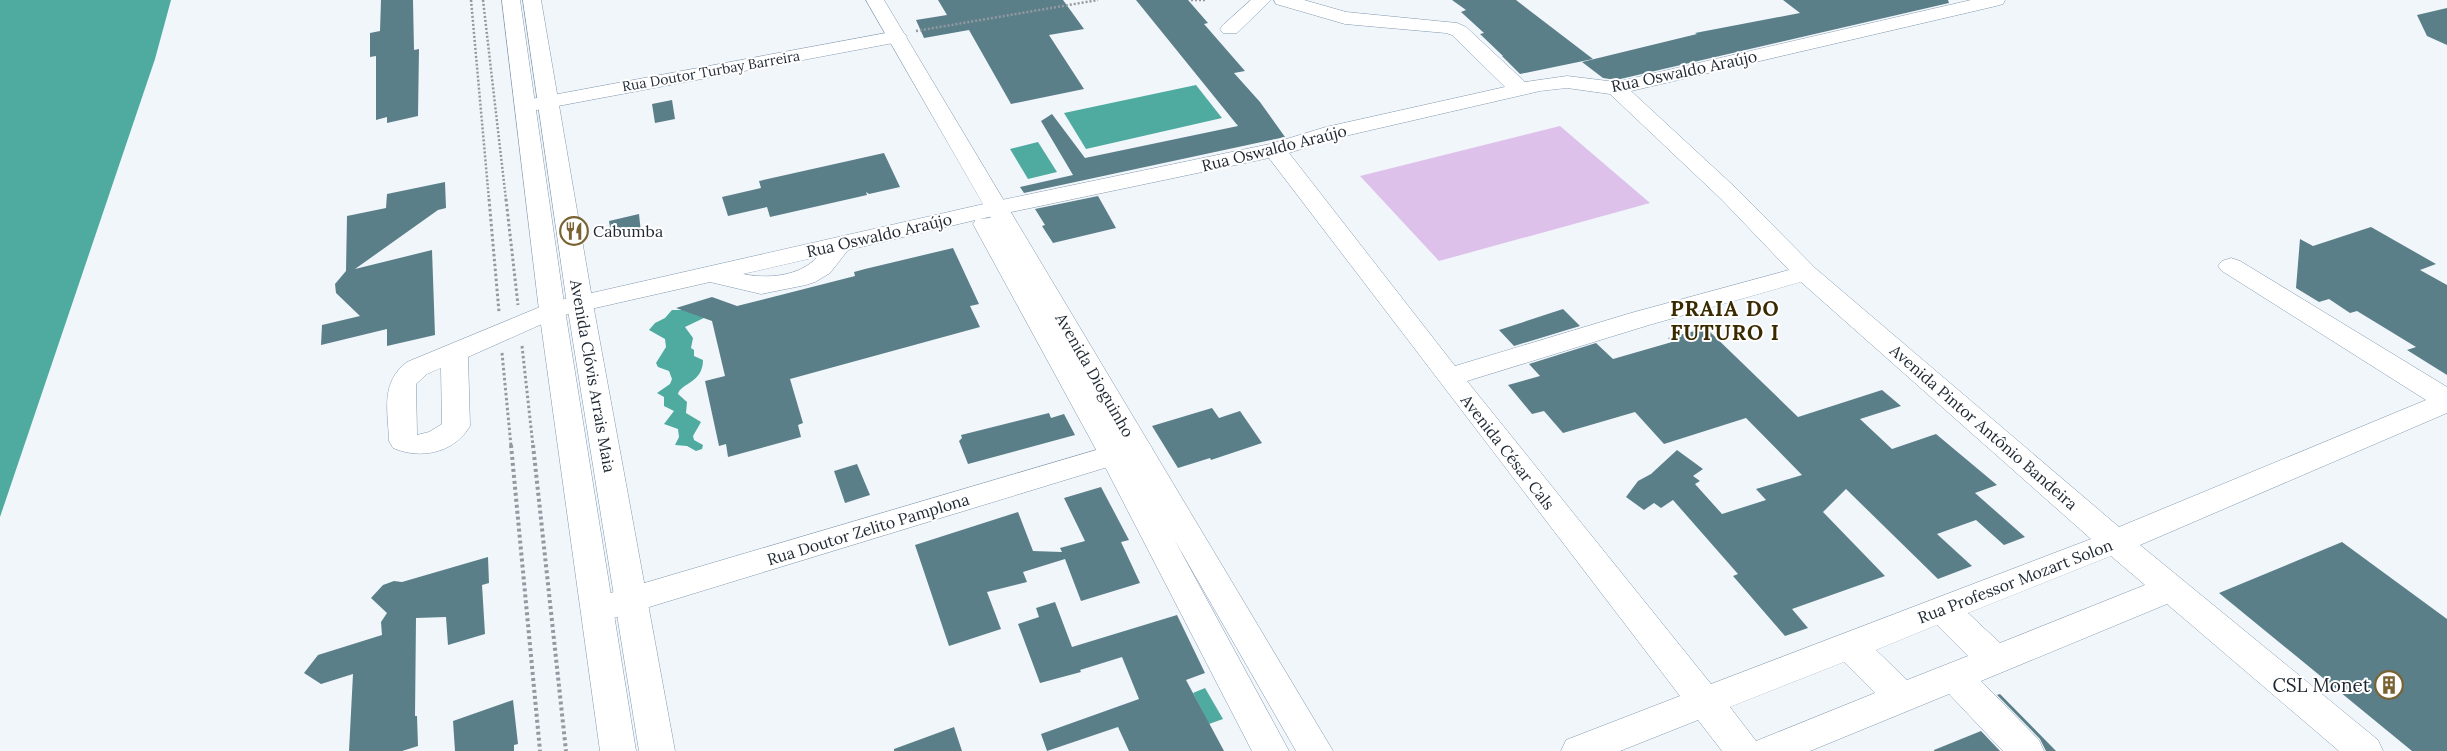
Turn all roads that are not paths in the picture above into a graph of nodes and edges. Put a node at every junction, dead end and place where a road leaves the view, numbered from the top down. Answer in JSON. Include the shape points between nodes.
{"nodes":[{"id":1,"x":511,"y":0,"type":"edge"},
{"id":2,"x":532,"y":0,"type":"edge"},
{"id":3,"x":856,"y":0,"type":"edge"},
{"id":4,"x":875,"y":0,"type":"edge"},
{"id":5,"x":1262,"y":0,"type":"edge"},
{"id":6,"x":1283,"y":0,"type":"edge"},
{"id":7,"x":1996,"y":0,"type":"edge"},
{"id":8,"x":1230,"y":29,"type":"dead end"},
{"id":9,"x":890,"y":38,"type":"junction"},
{"id":10,"x":1616,"y":88,"type":"junction"},
{"id":11,"x":1521,"y":90,"type":"junction"},
{"id":12,"x":536,"y":104,"type":"junction"},
{"id":13,"x":1275,"y":150,"type":"junction"},
{"id":14,"x":988,"y":210,"type":"junction"},
{"id":15,"x":2231,"y":266,"type":"dead end"},
{"id":16,"x":1806,"y":273,"type":"junction"},
{"id":17,"x":580,"y":304,"type":"junction"},
{"id":18,"x":552,"y":310,"type":"junction"},
{"id":19,"x":454,"y":353,"type":"dead end"},
{"id":20,"x":1449,"y":377,"type":"junction"},
{"id":21,"x":2447,"y":401,"type":"edge"},
{"id":22,"x":1126,"y":451,"type":"junction"},
{"id":23,"x":2115,"y":542,"type":"junction"},
{"id":24,"x":2172,"y":588,"type":"junction"},
{"id":25,"x":632,"y":600,"type":"junction"},
{"id":26,"x":1942,"y":609,"type":"junction"},
{"id":27,"x":598,"y":610,"type":"junction"},
{"id":28,"x":1849,"y":645,"type":"junction"},
{"id":29,"x":1995,"y":660,"type":"junction"},
{"id":30,"x":1954,"y":676,"type":"junction"},
{"id":31,"x":1902,"y":697,"type":"junction"},
{"id":32,"x":1706,"y":701,"type":"junction"},
{"id":33,"x":618,"y":751,"type":"edge"},
{"id":34,"x":657,"y":751,"type":"edge"},
{"id":35,"x":1271,"y":751,"type":"edge"},
{"id":36,"x":1315,"y":751,"type":"edge"},
{"id":37,"x":1579,"y":751,"type":"edge"},
{"id":38,"x":1743,"y":751,"type":"edge"},
{"id":39,"x":1770,"y":751,"type":"edge"},
{"id":40,"x":2026,"y":751,"type":"edge"},
{"id":41,"x":2365,"y":751,"type":"edge"}],
"edges":[{"from":1,"to":12,"type":"street","name":"Avenida Clóvis Arrais Maia"},
{"from":2,"to":12,"type":"street","name":"Avenida Clóvis Arrais Maia"},
{"from":3,"to":9,"type":"street","name":"Avenida Dioguinho"},
{"from":4,"to":9,"type":"street","name":"Avenida Dioguinho"},
{"from":5,"to":8,"type":"street"},
{"from":6,"to":11,"type":"street","via":[[1345,18],[1450,27],[1459,31]]},
{"from":7,"to":10,"type":"street","name":"Rua Oswaldo Araújo"},
{"from":9,"to":12,"type":"street","name":"Rua Doutor Turbay Barreira"},
{"from":9,"to":14,"type":"street","name":"Avenida Dioguinho"},
{"from":10,"to":11,"type":"street","name":"Rua Oswaldo Araújo","via":[[1567,82]]},
{"from":10,"to":16,"type":"street","name":"Avenida Pintor Antônio Bandeira","via":[[1722,187]]},
{"from":11,"to":13,"type":"street","name":"Rua Oswaldo Araújo","via":[[1326,134]]},
{"from":12,"to":17,"type":"street","name":"Avenida Clóvis Arrais Maia"},
{"from":12,"to":18,"type":"street","name":"Avenida Clóvis Arrais Maia"},
{"from":13,"to":14,"type":"street","name":"Rua Oswaldo Araújo"},
{"from":13,"to":20,"type":"street","name":"Avenida César Cals"},
{"from":14,"to":17,"type":"street","name":"Rua Oswaldo Araújo","via":[[840,244],[815,274],[797,280],[762,286],[709,274]]},
{"from":14,"to":22,"type":"street","name":"Avenida Dioguinho"},
{"from":15,"to":21,"type":"street"},
{"from":16,"to":20,"type":"street"},
{"from":16,"to":23,"type":"street","name":"Avenida Pintor Antônio Bandeira"},
{"from":17,"to":18,"type":"street"},
{"from":17,"to":25,"type":"street","name":"Avenida Clóvis Arrais Maia"},
{"from":18,"to":19,"type":"street"},
{"from":18,"to":27,"type":"street","name":"Avenida Clóvis Arrais Maia"},
{"from":20,"to":32,"type":"street","name":"Avenida César Cals"},
{"from":21,"to":23,"type":"street","name":"Rua Professor Mozart Solon"},
{"from":22,"to":25,"type":"street","name":"Rua Doutor Zelito Pamplona"},
{"from":22,"to":35,"type":"street","name":"Avenida Dioguinho"},
{"from":22,"to":36,"type":"street","name":"Avenida Dioguinho"},
{"from":23,"to":24,"type":"street","name":"Avenida Pintor Antônio Bandeira"},
{"from":23,"to":26,"type":"street","name":"Rua Professor Mozart Solon"},
{"from":24,"to":29,"type":"street"},
{"from":24,"to":41,"type":"street","name":"Avenida Pintor Antônio Bandeira"},
{"from":25,"to":27,"type":"street","name":"Rua Doutor Zelito Pamplona"},
{"from":25,"to":34,"type":"street","name":"Avenida Clóvis Arrais Maia"},
{"from":26,"to":28,"type":"street","name":"Rua Professor Mozart Solon"},
{"from":26,"to":29,"type":"street"},
{"from":27,"to":33,"type":"street","name":"Avenida Clóvis Arrais Maia"},
{"from":28,"to":31,"type":"street"},
{"from":28,"to":32,"type":"street","name":"Rua Professor Mozart Solon"},
{"from":29,"to":30,"type":"street"},
{"from":30,"to":31,"type":"street"},
{"from":30,"to":40,"type":"street"},
{"from":31,"to":39,"type":"street"},
{"from":32,"to":37,"type":"street","name":"Rua Professor Mozart Solon"},
{"from":32,"to":38,"type":"street","name":"Avenida César Cals"}]}
